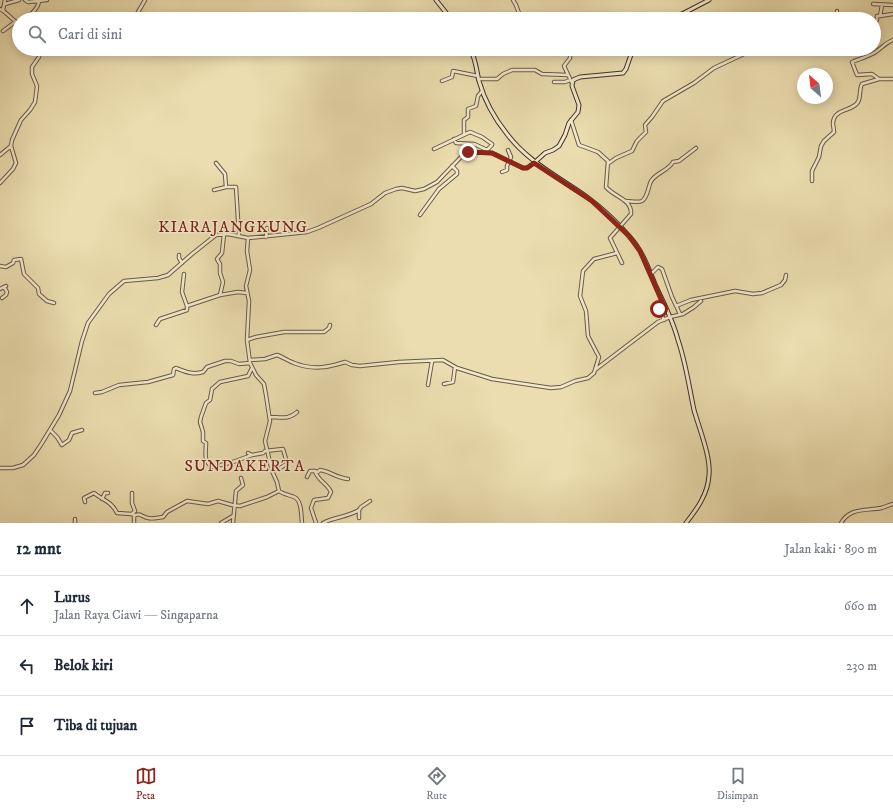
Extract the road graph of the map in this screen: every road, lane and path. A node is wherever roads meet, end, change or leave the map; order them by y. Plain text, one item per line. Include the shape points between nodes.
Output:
1 (19, 0) edge
2 (25, 0) edge
3 (47, 0) edge
4 (145, 0) edge
5 (436, 0) edge
6 (513, 0) edge
7 (709, 0) edge
8 (5, 2) edge
9 (39, 2) junction
10 (873, 4) dead end
11 (882, 4) junction
12 (893, 5) edge
13 (2, 10) edge
14 (33, 12) edge
15 (138, 12) edge
16 (445, 12) edge
17 (518, 12) edge
18 (686, 12) edge
19 (881, 12) edge
20 (893, 14) edge
21 (881, 16) edge
22 (12, 19) edge
23 (12, 24) edge
24 (3, 31) dead end
25 (893, 40) edge
26 (881, 48) edge
27 (39, 56) edge
28 (473, 56) edge
29 (570, 56) edge
30 (630, 56) edge
31 (740, 56) edge
32 (870, 56) edge
33 (568, 75) junction
34 (478, 77) junction
35 (879, 79) junction
36 (893, 79) edge
37 (571, 81) junction
38 (442, 82) dead end
39 (554, 82) dead end
40 (482, 91) junction
41 (571, 120) junction
42 (464, 134) junction
43 (454, 139) junction
44 (11, 146) junction
45 (696, 148) dead end
46 (434, 149) dead end
47 (508, 150) dead end
48 (487, 151) junction
49 (0, 155) edge
50 (510, 161) junction
51 (216, 163) dead end
52 (534, 163) junction
53 (609, 163) junction
54 (452, 166) junction
55 (502, 172) dead end
56 (812, 182) dead end
57 (0, 183) edge
58 (226, 187) junction
59 (214, 190) dead end
60 (626, 201) junction
61 (420, 215) dead end
62 (620, 227) junction
63 (267, 228) dead end
64 (224, 234) junction
65 (239, 236) junction
66 (266, 237) junction
67 (248, 238) junction
68 (618, 253) junction
69 (179, 255) dead end
70 (182, 263) junction
71 (622, 263) dead end
72 (0, 266) edge
73 (184, 274) dead end
74 (650, 274) junction
75 (786, 275) dead end
76 (0, 288) edge
77 (247, 293) junction
78 (220, 295) junction
79 (2, 298) dead end
80 (701, 301) dead end
81 (54, 303) dead end
82 (187, 306) junction
83 (664, 306) junction
84 (676, 306) junction
85 (680, 314) junction
86 (670, 317) junction
87 (664, 320) junction
88 (156, 324) dead end
89 (330, 325) dead end
90 (247, 340) junction
91 (432, 361) junction
92 (250, 362) junction
93 (252, 367) junction
94 (455, 367) junction
95 (595, 370) junction
96 (444, 384) dead end
97 (428, 385) dead end
98 (96, 393) dead end
99 (297, 412) dead end
100 (270, 416) junction
101 (50, 430) junction
102 (82, 430) dead end
103 (268, 451) junction
104 (248, 453) dead end
105 (252, 455) junction
106 (221, 465) dead end
107 (212, 467) dead end
108 (0, 468) edge
109 (272, 471) junction
110 (315, 471) junction
111 (307, 477) dead end
112 (241, 478) dead end
113 (348, 479) dead end
114 (278, 491) junction
115 (108, 493) dead end
116 (132, 493) dead end
117 (102, 499) junction
118 (370, 501) dead end
119 (85, 502) dead end
120 (893, 505) edge
121 (235, 506) junction
122 (359, 510) junction
123 (134, 515) junction
124 (234, 516) junction
125 (359, 518) dead end
126 (134, 523) edge
127 (221, 523) edge
128 (233, 523) edge
129 (302, 523) edge
130 (316, 523) edge
131 (323, 523) edge
132 (686, 523) edge
133 (841, 523) edge

1 - 8 street
2 - 9 street
3 - 9 street
4 - 15 street
5 - 16 main road
6 - 17 street
7 - 18 main road
8 - 13 street
9 - 14 street
10 - 11 street
11 - 12 street
11 - 19 street
13 - 22 street
20 - 21 street
23 - 24 street
25 - 26 street
27 - 44 street via 32,67 37,86 35,102 15,130
28 - 34 main road
29 - 33 street via 564,65
30 - 37 main road via 623,72
31 - 53 street via 662,101 645,125 646,132 633,150
32 - 35 street via 852,62 857,75 872,74
33 - 34 street via 542,74 535,70 512,70 497,79
33 - 37 street
34 - 38 street via 453,71 452,77
34 - 40 main road
35 - 36 street
35 - 56 street via 862,84 858,102 851,109 842,110 836,116 833,123 834,132 820,146 819,157 812,171
37 - 39 street
37 - 41 main road via 579,107
40 - 42 street via 476,106 469,109 468,117 464,120
40 - 52 main road via 506,134
41 - 52 main road via 559,146 544,153
41 - 53 street via 579,145 598,152
42 - 43 street
42 - 48 street via 470,132 490,142 492,145
43 - 46 street
43 - 48 street via 456,143 474,144
44 - 49 street
44 - 57 street via 16,163
45 - 60 street via 655,176 645,198 641,201
47 - 50 street
48 - 50 street
48 - 54 street via 466,153
50 - 52 street via 523,168
50 - 55 street via 507,170
51 - 58 street via 226,174
52 - 62 main road via 587,197
53 - 60 street via 606,186 613,194
54 - 61 street via 457,174 440,188
54 - 66 street via 433,185 424,189 396,189 385,193 371,204 314,230
58 - 59 street
58 - 65 street via 236,187
60 - 62 street via 632,213
62 - 68 street via 610,238
62 - 74 main road via 639,249
63 - 66 street
64 - 65 street
64 - 70 street via 213,236
64 - 78 street via 222,253 217,259 223,282
65 - 67 street
66 - 67 street
67 - 77 street via 250,270
68 - 71 street
68 - 95 street via 594,259 583,270 580,295 586,312 587,335 599,356
69 - 70 street
70 - 101 street via 164,277 124,281 106,296 86,330 70,391
72 - 81 street via 6,267 14,260 21,259 24,274 38,288 39,294
73 - 82 street via 182,292
74 - 83 main road
74 - 84 street via 661,268
75 - 84 street via 781,285 762,293 734,291 690,300
76 - 79 street via 5,286 7,292
77 - 78 street
77 - 90 street
78 - 82 street
80 - 85 street
82 - 88 street via 185,311 158,319
83 - 86 main road
83 - 87 street via 659,309
84 - 85 street
85 - 86 street
86 - 87 street
86 - 132 main road via 681,347 708,462 709,475 705,494
87 - 95 street via 631,341
89 - 90 street via 324,332 284,332
90 - 92 street
91 - 92 street via 360,366 345,362 318,368 295,364 277,355
91 - 94 street via 444,360
91 - 97 street
92 - 93 street
92 - 98 street via 239,364 225,361 206,367 204,372 195,374 176,368 173,375 148,382 119,385
93 - 100 street via 264,385
93 - 107 street via 248,376 220,382 212,389 210,400 206,403 200,420 203,441 206,443 205,457
94 - 95 street via 492,379 551,388 588,378
94 - 96 street via 453,382
99 - 100 street via 289,417
100 - 103 street via 265,439
101 - 102 street via 62,444 69,440 72,433
101 - 108 street via 28,461 13,468
103 - 105 street
103 - 109 street
103 - 109 street via 283,449 286,459 284,466
104 - 105 street
105 - 106 street
109 - 114 street
110 - 111 street via 309,472
110 - 113 street via 324,470
110 - 130 street via 316,476 330,488 331,492 328,498 314,500 311,508
112 - 121 street via 243,485 236,491
114 - 121 street via 252,503
114 - 129 street via 297,499
115 - 117 street via 105,493
116 - 123 street
117 - 119 street via 92,493 84,498
117 - 123 street via 114,506 117,513
118 - 122 street
120 - 133 street via 856,510 846,516
121 - 123 street via 218,501 208,504 188,501 167,512 164,517
121 - 124 street
122 - 125 street
122 - 131 street via 354,514
123 - 126 street
124 - 127 street
124 - 128 street

